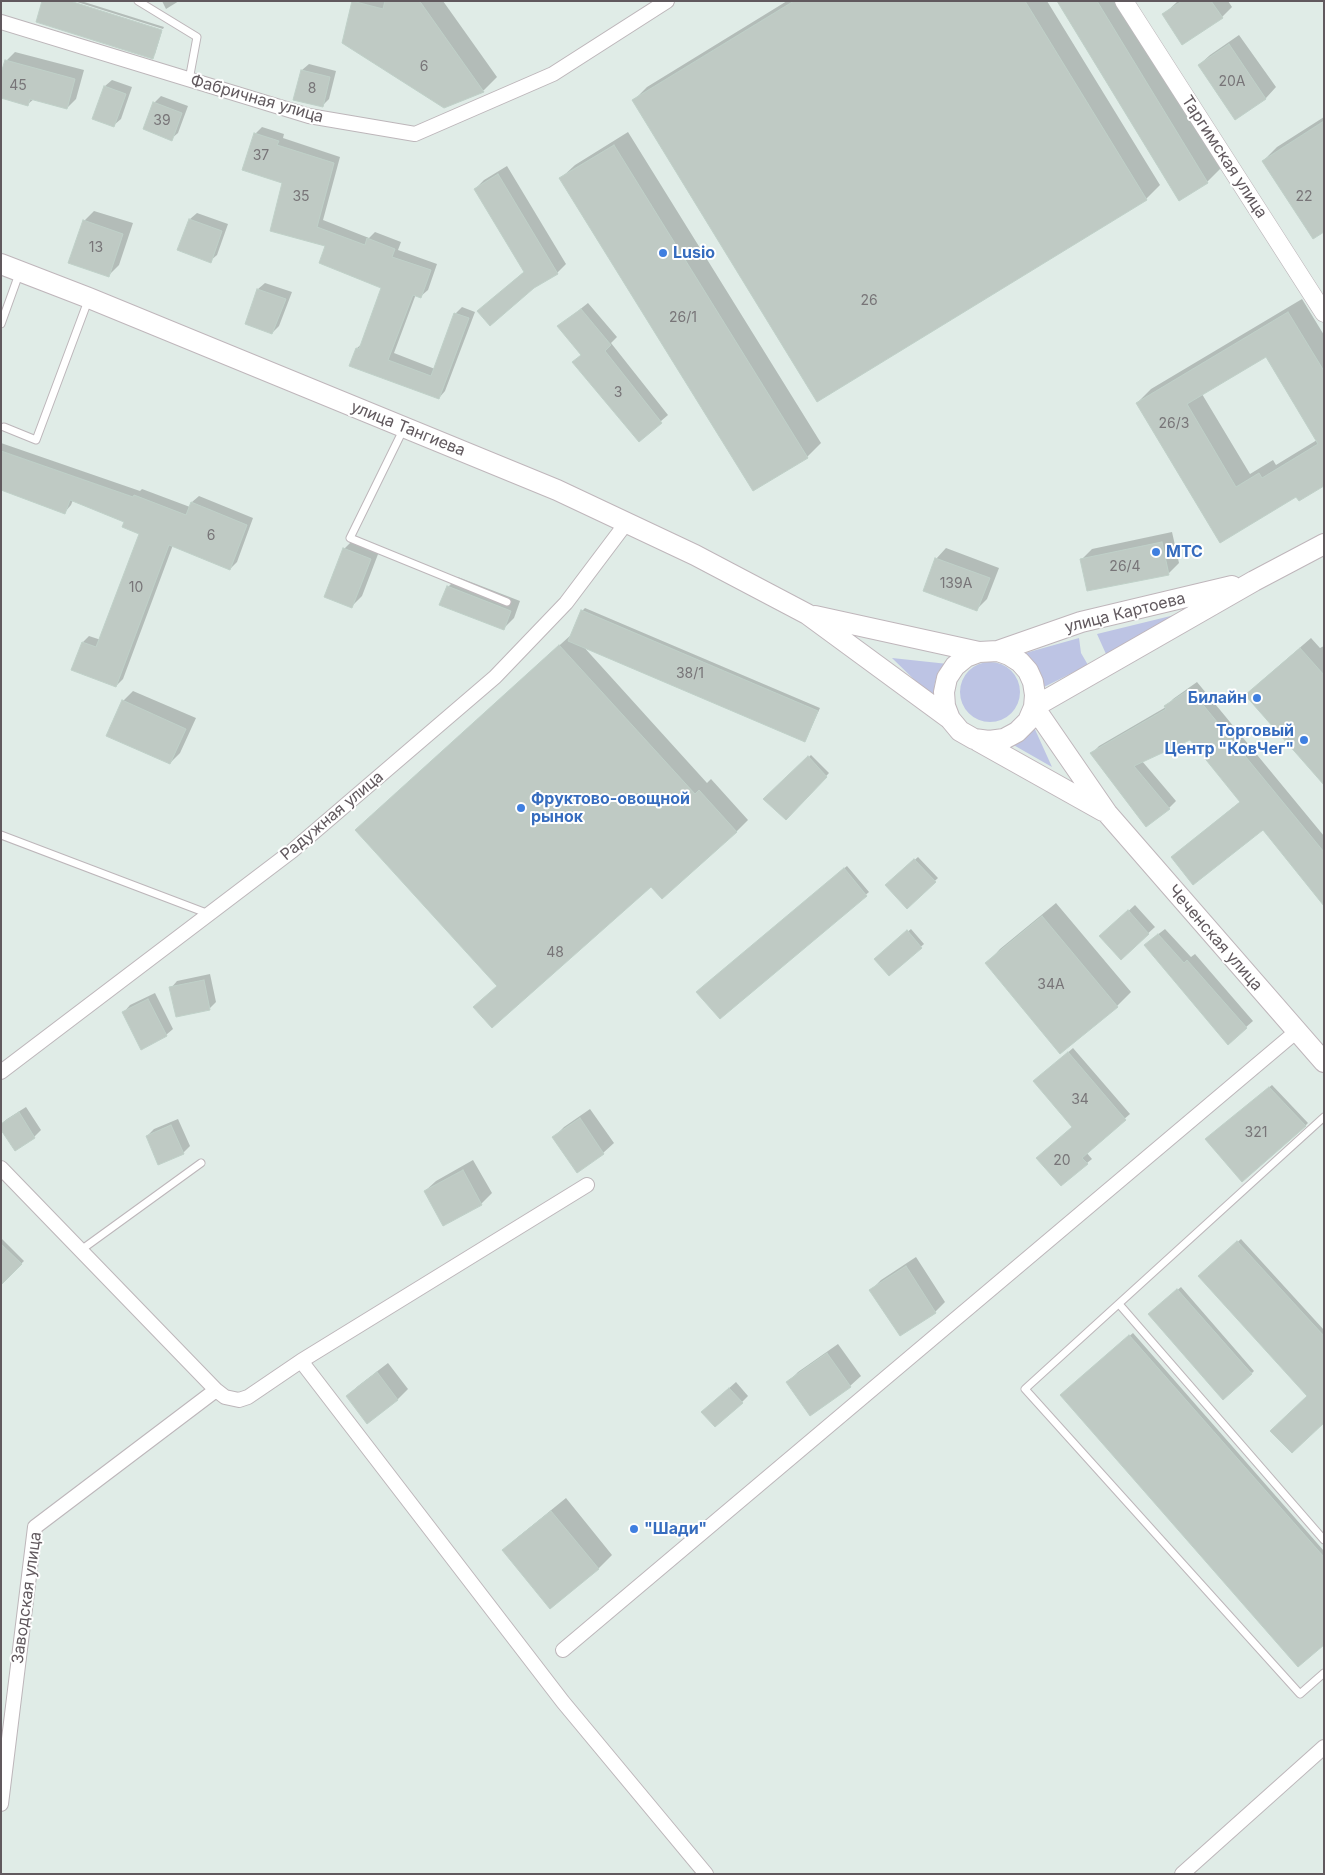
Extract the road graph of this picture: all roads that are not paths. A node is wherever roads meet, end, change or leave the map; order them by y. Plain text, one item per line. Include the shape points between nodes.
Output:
1 (138, 1) edge
2 (667, 1) edge
3 (1124, 1) edge
4 (1, 22) edge
5 (189, 80) junction
6 (1, 264) edge
7 (20, 271) junction
8 (89, 298) junction
9 (1324, 314) edge
10 (1, 324) edge
11 (4, 427) dead end
12 (404, 427) junction
13 (627, 522) junction
14 (1324, 544) edge
15 (1254, 581) junction
16 (507, 602) dead end
17 (806, 614) junction
18 (988, 651) junction
19 (1034, 707) junction
20 (950, 719) junction
21 (974, 739) junction
22 (1107, 813) junction
23 (1, 835) edge
24 (210, 914) junction
25 (1297, 1031) junction
26 (1324, 1062) edge
27 (1, 1072) edge
28 (1324, 1118) edge
29 (201, 1162) dead end
30 (1, 1168) edge
31 (587, 1185) dead end
32 (81, 1250) junction
33 (1119, 1304) junction
34 (301, 1362) junction
35 (216, 1390) junction
36 (1324, 1540) edge
37 (563, 1650) dead end
38 (1324, 1673) edge
39 (1324, 1747) edge
40 (1, 1804) edge
41 (706, 1874) edge
42 (1182, 1874) edge

1 - 5 lane via 197,37
2 - 5 street, Фабричная улица via 553,74 415,134 309,116
3 - 9 street, Таргимская улица
4 - 5 street, Фабричная улица
6 - 7 main road, улица Тангиева
7 - 8 main road, улица Тангиева
7 - 10 lane
8 - 11 lane via 36,440
8 - 12 main road, улица Тангиева
12 - 13 main road, улица Тангиева
12 - 16 lane via 350,538
13 - 17 main road, улица Тангиева
13 - 24 street, Радужная улица via 566,603 495,677 292,851
14 - 15 main road, улица Картоева
15 - 18 main road, улица Картоева via 1081,622
15 - 19 main road, улица Картоева
17 - 18 main road
17 - 20 main road
18 - 19 main road via 1009,655 1028,671 1035,694
18 - 20 main road via 966,657 948,678 944,692
19 - 21 main road via 1028,721 1004,739
19 - 22 main road, Чеченская улица
20 - 21 main road via 960,731
21 - 22 main road, Чеченская улица
22 - 25 main road, Чеченская улица
23 - 24 lane
24 - 27 street, Радужная улица
25 - 26 main road, Чеченская улица
25 - 37 street
28 - 33 lane
29 - 32 lane
30 - 32 street
31 - 34 street
32 - 35 street
33 - 36 lane
33 - 38 lane via 1025,1390 1300,1694
34 - 35 street via 248,1397 238,1400 225,1397
34 - 41 street via 563,1702
35 - 40 street, Заводская улица via 35,1527
39 - 42 street

